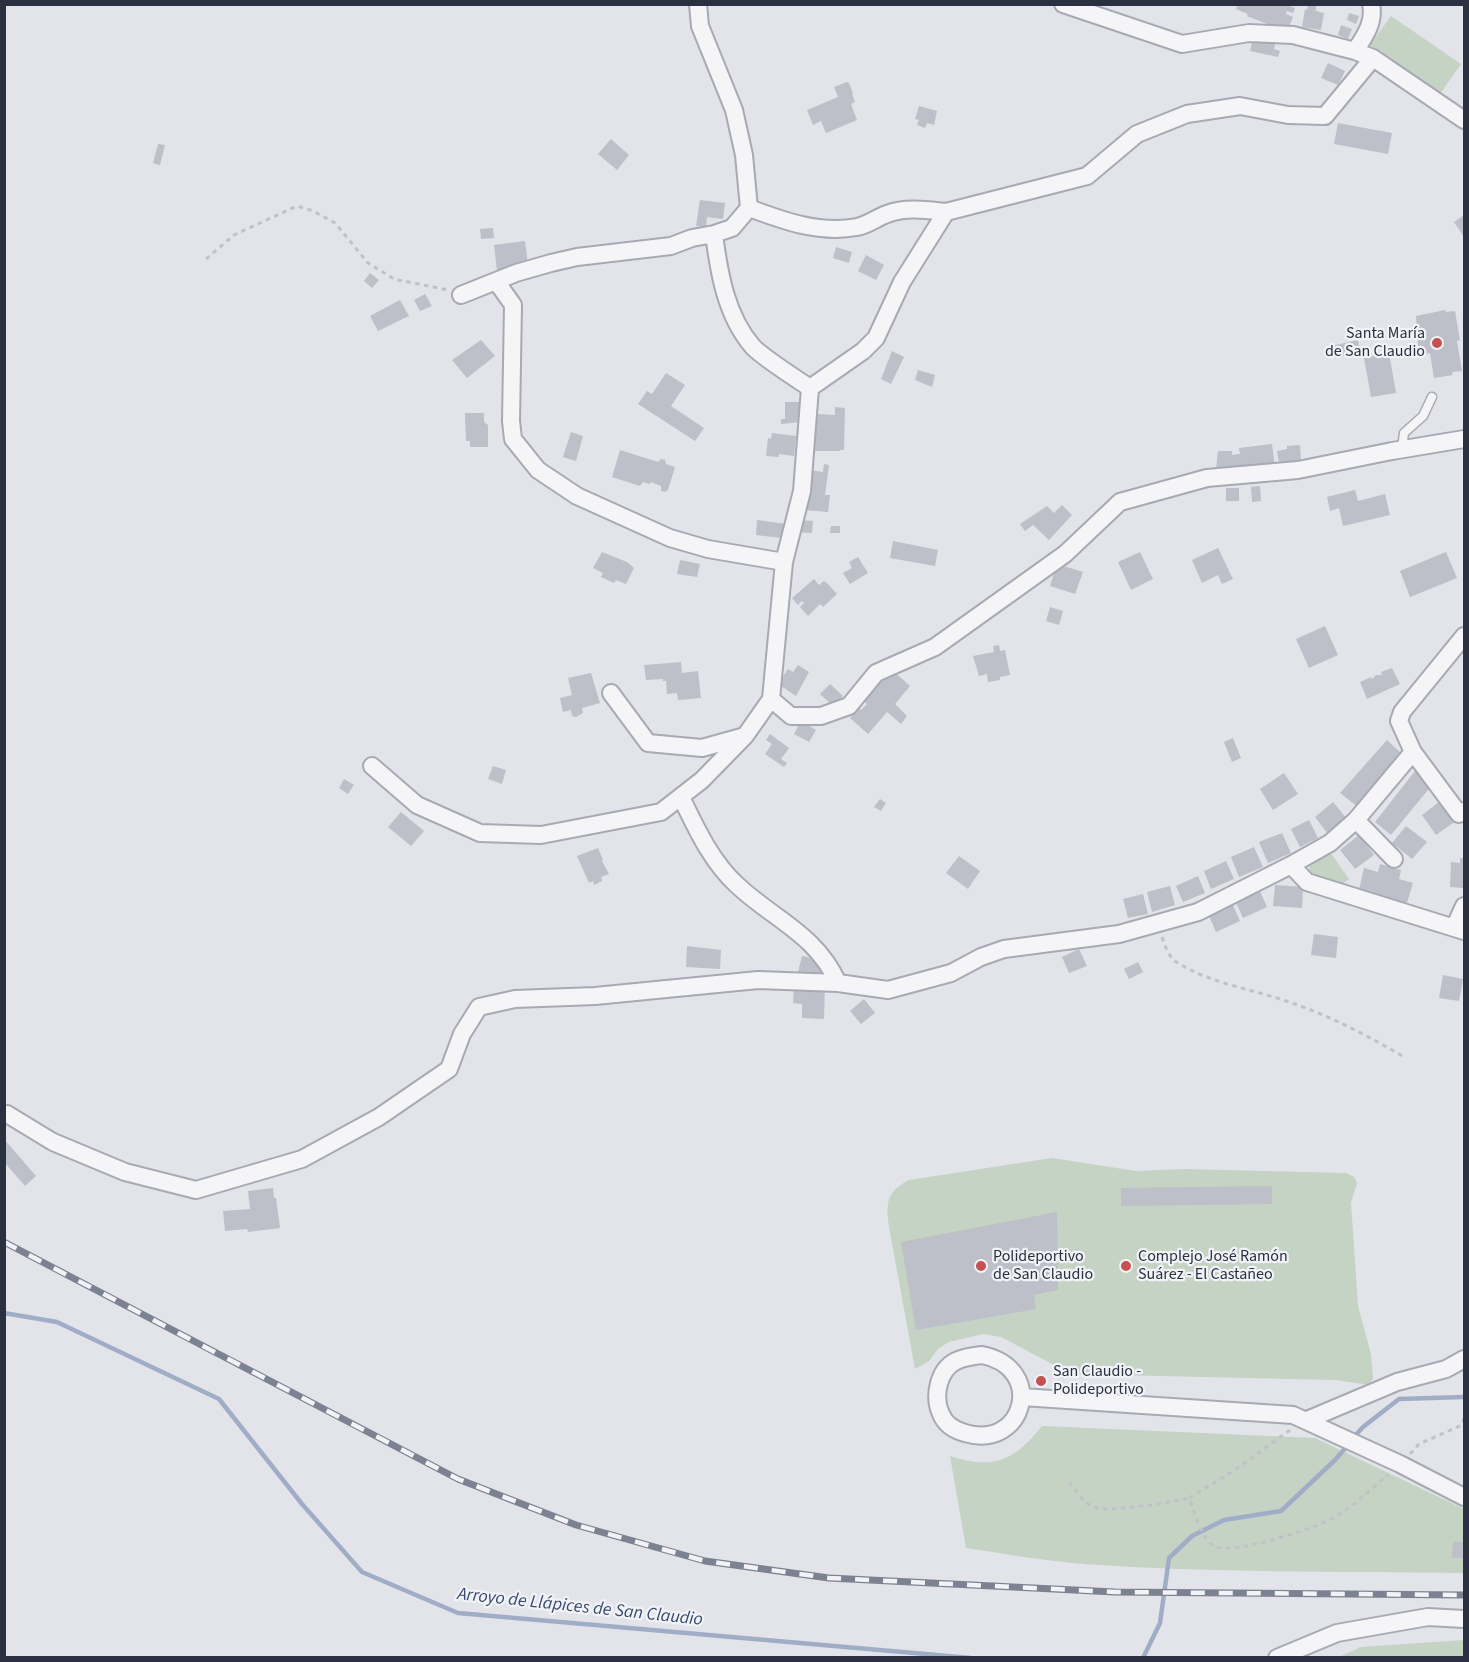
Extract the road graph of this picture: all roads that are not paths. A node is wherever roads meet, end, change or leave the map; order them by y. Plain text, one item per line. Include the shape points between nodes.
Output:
1 (698, 4) edge
2 (1063, 4) edge
3 (1371, 4) edge
4 (1355, 51) junction
5 (1373, 58) junction
6 (1464, 120) edge
7 (749, 208) junction
8 (946, 212) junction
9 (714, 234) junction
10 (496, 281) junction
11 (460, 295) road end
12 (810, 388) junction
13 (1432, 397) dead end
14 (1464, 439) edge
15 (1402, 449) junction
16 (784, 562) junction
17 (1464, 636) edge
18 (611, 693) dead end
19 (771, 699) junction
20 (745, 736) junction
21 (1413, 752) junction
22 (372, 766) dead end
23 (681, 797) junction
24 (1462, 812) edge
25 (1356, 820) junction
26 (1394, 859) dead end
27 (1291, 865) junction
28 (1464, 906) edge
29 (1459, 930) edge
30 (838, 983) junction
31 (7, 1114) dead end
32 (1464, 1359) edge
33 (1022, 1397) junction
34 (1307, 1420) junction
35 (1464, 1497) edge
36 (1464, 1619) edge
37 (1277, 1658) edge

1 - 7 street via 700,26 734,110 744,155
2 - 4 street via 1182,44 1249,33 1293,35
3 - 4 street via 1374,15
4 - 5 street
5 - 6 street
5 - 8 street via 1324,116 1288,115 1240,106 1187,114 1137,134 1087,176
7 - 8 street via 798,225 820,228 855,227 903,210
7 - 9 street via 732,228
8 - 12 street via 902,282 876,339
9 - 10 street via 671,246 577,256
9 - 12 street via 718,265 733,317 754,348
10 - 11 street
10 - 16 street via 513,305 513,439 538,470 577,495 670,538
12 - 16 street via 802,491
13 - 15 lane via 1423,416 1404,434
14 - 15 street
15 - 19 street via 1299,470 1207,478 1120,502 1065,554 935,647 876,673 849,706 821,716 791,716
16 - 19 street
17 - 21 street via 1402,712 1399,721
18 - 20 street via 648,743 702,748
19 - 20 street
20 - 23 street
21 - 24 street
21 - 25 street
22 - 23 street via 417,805 480,833 541,835 661,812
23 - 30 street via 722,870 817,950
25 - 26 street
25 - 27 street via 1330,843
27 - 29 street via 1307,882
27 - 30 street via 1198,912 1119,934 1004,950 951,973 888,990
28 - 29 street
30 - 31 street via 758,980 595,996 515,999 479,1007 462,1034 449,1069 379,1118 302,1159 196,1190 125,1172 53,1142
32 - 34 street
33 - 33 street via 1008,1365 982,1355 966,1357 949,1367 939,1382 937,1401 944,1421 951,1427 974,1436 987,1436 1010,1424
33 - 34 street via 1293,1415
34 - 35 street
36 - 37 street via 1428,1617 1337,1633

